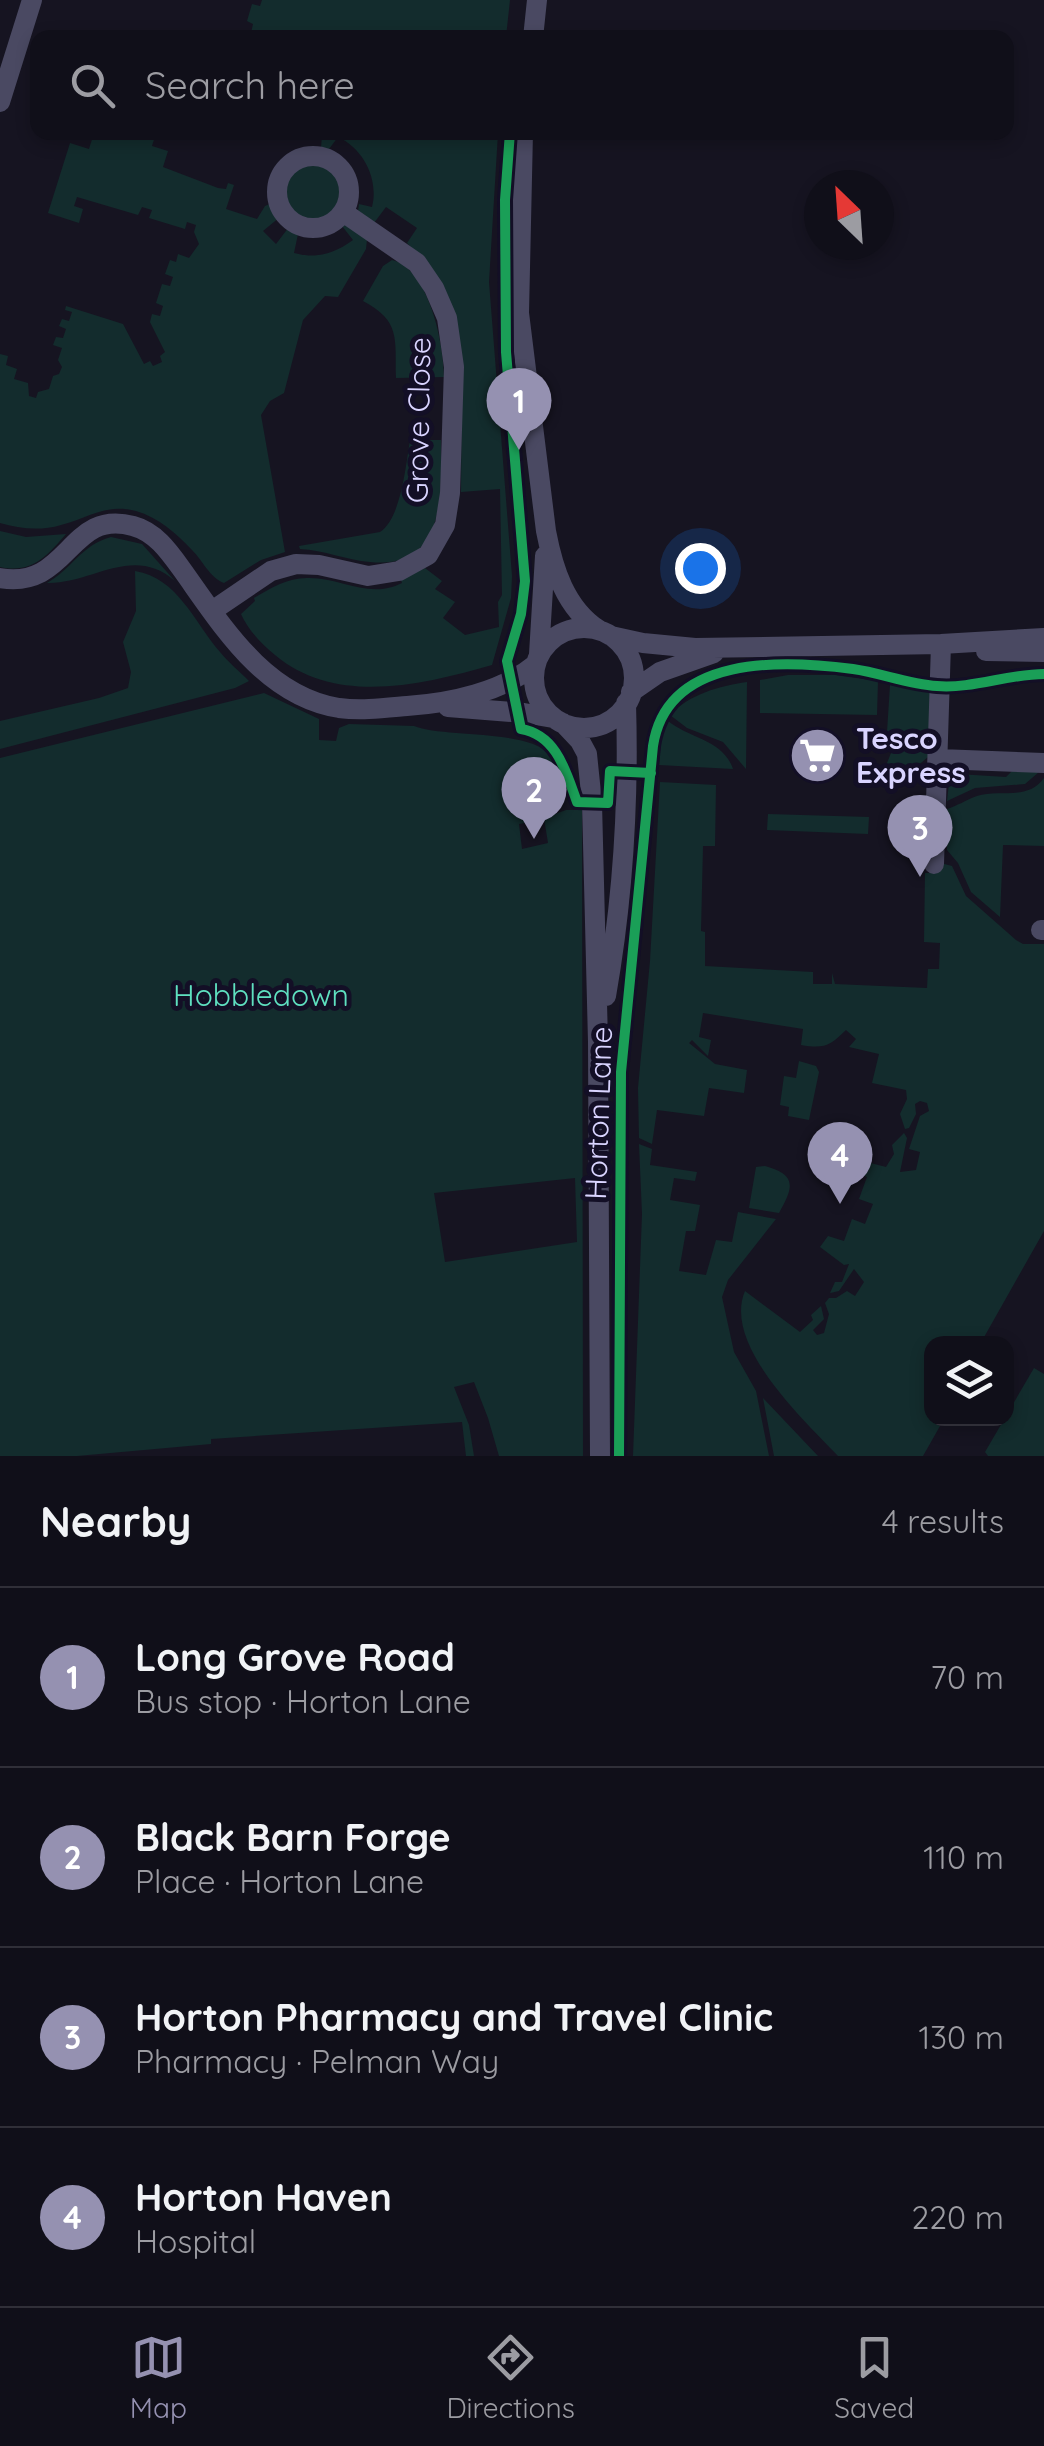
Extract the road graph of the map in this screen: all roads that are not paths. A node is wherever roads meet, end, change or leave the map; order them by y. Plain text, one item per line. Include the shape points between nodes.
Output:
1 (32, 0) edge
2 (537, 0) edge
3 (534, 30) edge
4 (1, 93) edge
5 (524, 140) edge
6 (343, 212) dead end
7 (546, 531) junction
8 (0, 578) edge
9 (212, 611) junction
10 (605, 633) junction
11 (1044, 638) edge
12 (941, 644) junction
13 (736, 647) junction
14 (1044, 652) edge
15 (538, 659) junction
16 (629, 698) junction
17 (421, 705) junction
18 (559, 721) junction
19 (939, 759) junction
20 (1044, 763) edge
21 (934, 864) dead end
22 (598, 1042) junction
23 (600, 1456) edge

1 - 4 street
2 - 3 street
5 - 7 street via 519,312
6 - 9 street, Grove Close via 417,263 447,318 454,367 445,525 428,555 399,572 368,576 296,564 271,572
7 - 10 street via 567,595
7 - 15 street
8 - 9 street via 42,574 90,531 130,525 161,543
9 - 17 street via 254,662 305,698 348,709
10 - 13 street via 666,646
10 - 15 street via 565,631
10 - 16 street via 631,662
11 - 12 street
12 - 13 street
12 - 14 street
12 - 19 street
13 - 16 street via 660,672
15 - 17 street via 489,690
15 - 18 street via 536,694
16 - 18 street via 600,725
16 - 22 street, Horton Lane via 619,922
17 - 18 street
18 - 22 street, Horton Lane via 583,745 590,771
19 - 20 street
19 - 21 street
22 - 23 street, Horton Lane

